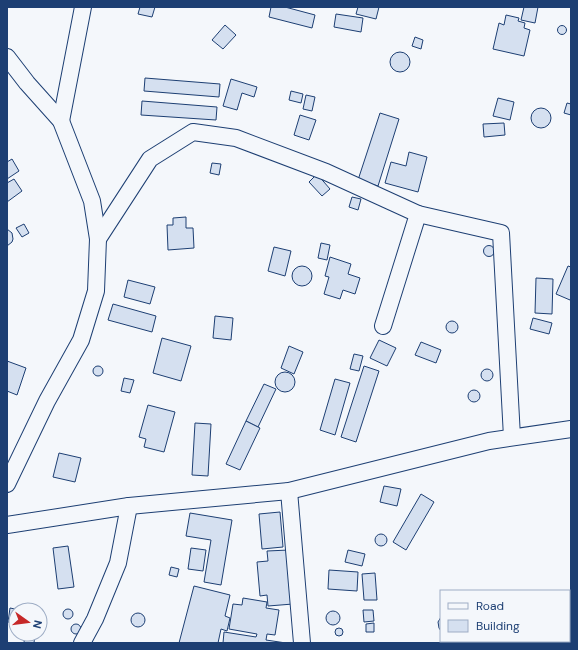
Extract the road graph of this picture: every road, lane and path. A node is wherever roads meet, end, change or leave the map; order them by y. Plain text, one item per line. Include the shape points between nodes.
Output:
1 (83, 7) edge
2 (7, 57) edge
3 (61, 121) junction
4 (418, 214) junction
5 (98, 239) junction
6 (383, 326) dead end
7 (571, 429) edge
8 (512, 437) junction
9 (7, 484) edge
10 (289, 491) junction
11 (129, 506) junction
12 (7, 525) edge
13 (82, 643) edge
14 (302, 643) edge

1 - 3 street
2 - 3 street
3 - 5 street via 92,200
4 - 5 street via 326,172 236,138 194,132 150,158
4 - 6 street
4 - 8 street via 501,233
5 - 9 street via 96,291 81,340 47,401
7 - 8 street
8 - 10 street
10 - 11 street
10 - 14 street
11 - 12 street
11 - 13 street via 118,563 95,619

